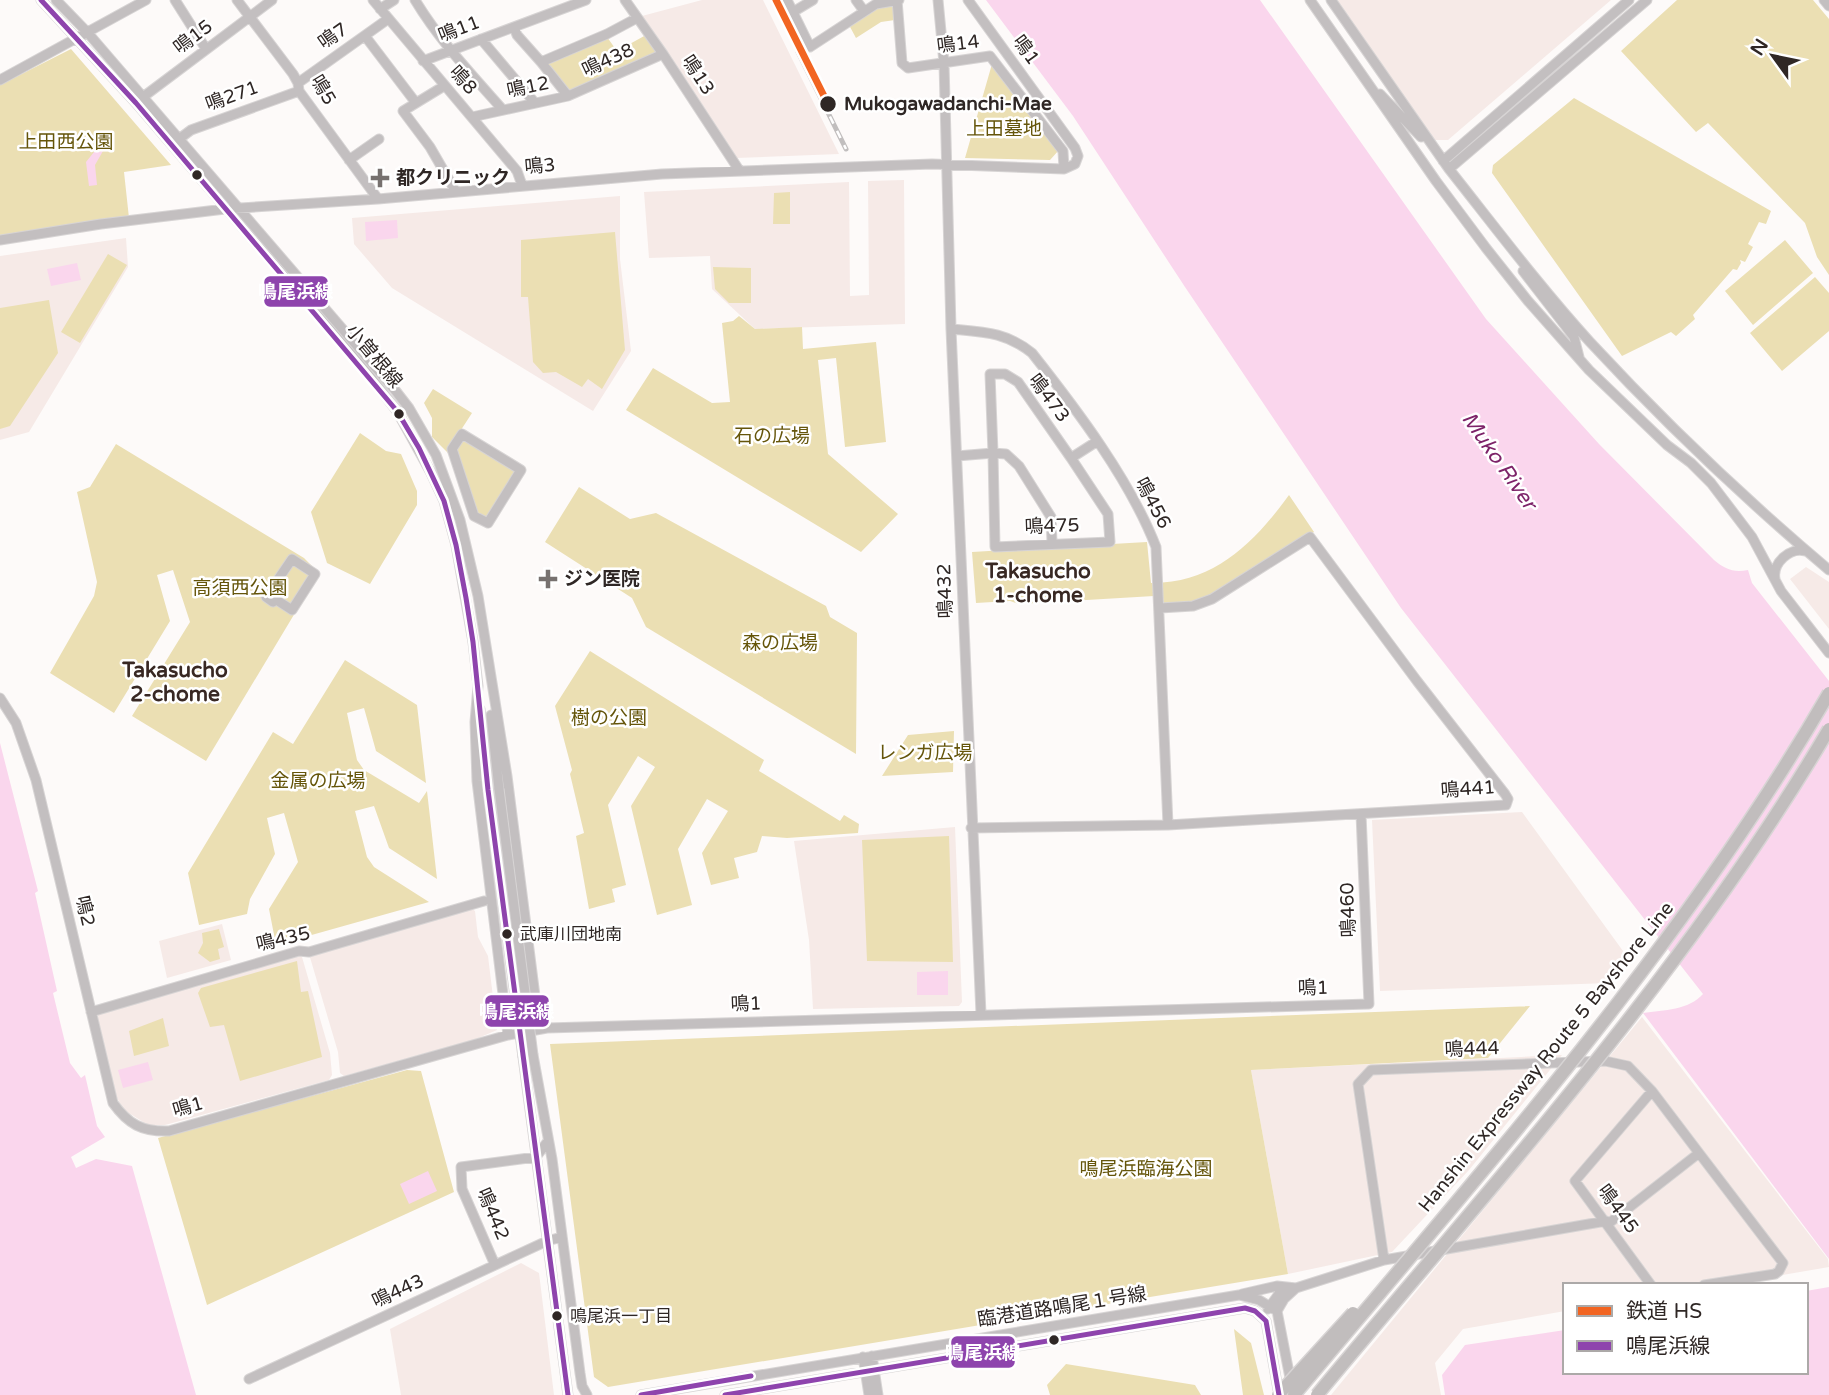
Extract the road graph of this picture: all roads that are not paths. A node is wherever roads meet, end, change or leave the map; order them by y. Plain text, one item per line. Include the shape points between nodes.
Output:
1 (41, 0) edge
2 (56, 0) edge
3 (146, 0) edge
4 (175, 0) edge
5 (237, 0) edge
6 (272, 0) edge
7 (373, 0) edge
8 (394, 0) edge
9 (415, 0) edge
10 (586, 0) edge
11 (625, 0) edge
12 (787, 0) edge
13 (813, 0) edge
14 (856, 0) edge
15 (898, 0) edge
16 (938, 0) edge
17 (968, 0) edge
18 (1310, 0) edge
19 (1331, 0) edge
20 (1629, 0) edge
21 (1647, 0) edge
22 (1824, 0) edge
23 (1829, 6) edge
24 (380, 9) junction
25 (864, 11) junction
26 (793, 12) junction
27 (249, 16) junction
28 (637, 18) junction
29 (388, 19) junction
30 (514, 27) junction
31 (88, 32) junction
32 (365, 36) junction
33 (78, 39) junction
34 (481, 39) junction
35 (206, 49) junction
36 (451, 50) junction
37 (663, 54) junction
38 (423, 61) junction
39 (541, 62) junction
40 (944, 63) junction
41 (0, 80) edge
42 (444, 86) junction
43 (298, 87) junction
44 (1373, 90) junction
45 (568, 96) junction
46 (139, 100) junction
47 (416, 103) junction
48 (535, 103) junction
49 (503, 110) junction
50 (472, 117) junction
51 (179, 139) junction
52 (379, 139) dead end
53 (1431, 144) junction
54 (349, 160) junction
55 (1446, 165) junction
56 (948, 166) junction
57 (1064, 169) junction
58 (738, 170) junction
59 (522, 185) junction
60 (456, 192) junction
61 (378, 199) junction
62 (239, 208) junction
63 (225, 209) junction
64 (0, 240) edge
65 (1522, 260) junction
66 (951, 329) junction
67 (1579, 359) junction
68 (1096, 442) junction
69 (453, 449) joint
70 (993, 453) junction
71 (957, 456) junction
72 (1071, 458) junction
73 (1052, 543) junction
74 (1810, 554) junction
75 (1829, 570) edge
76 (1775, 582) junction
77 (266, 597) joint
78 (1160, 608) junction
79 (1829, 653) edge
80 (487, 664) junction
81 (478, 686) junction
82 (1829, 693) edge
83 (0, 698) edge
84 (1829, 729) edge
85 (1361, 814) junction
86 (1168, 825) junction
87 (971, 828) junction
88 (484, 901) dead end
89 (1369, 1004) joint
90 (91, 1012) junction
91 (981, 1014) junction
92 (547, 1028) junction
93 (508, 1035) junction
94 (528, 1056) junction
95 (1652, 1091) junction
96 (138, 1127) joint
97 (548, 1141) junction
98 (1699, 1153) junction
99 (536, 1157) junction
100 (1472, 1182) junction
101 (1607, 1223) junction
102 (562, 1237) junction
103 (547, 1241) junction
104 (1384, 1260) junction
105 (495, 1265) junction
106 (1650, 1283) edge
107 (1717, 1283) edge
108 (1284, 1287) junction
109 (1296, 1288) junction
110 (1239, 1295) junction
111 (1273, 1308) junction
112 (1266, 1321) junction
113 (867, 1356) junction
114 (869, 1371) junction
115 (249, 1379) dead end
116 (568, 1395) edge
117 (587, 1395) edge
118 (641, 1395) edge
119 (725, 1395) edge
120 (869, 1395) edge
121 (878, 1395) edge
122 (1279, 1395) edge
123 (1294, 1395) edge
124 (1317, 1395) edge

1 - 33 street, 小曽根線
2 - 31 street, 小曽根線
3 - 31 street
4 - 35 street
5 - 27 street, 鳴5
6 - 27 street, 鳴15
7 - 24 street, 鳴8
8 - 24 street
9 - 36 street
10 - 30 street, 鳴11
11 - 28 street, 鳴13
12 - 26 street
13 - 26 street
14 - 25 street
15 - 25 street
15 - 40 street, 鳴14 via 902,63 908,68
16 - 40 street, 鳴432
17 - 57 street, 鳴1 via 1078,156 1075,164
18 - 44 street
19 - 53 street
20 - 55 street
21 - 55 street
22 - 23 street
24 - 29 street, 鳴8
25 - 26 street via 810,47
27 - 35 street, 鳴15
27 - 43 street, 鳴5
28 - 37 street, 鳴13
28 - 39 street, 鳴12
29 - 32 street, 鳴7
29 - 38 street, 鳴8
30 - 34 street, 鳴11
30 - 39 street
31 - 33 street
31 - 46 street, 小曽根線
32 - 43 street, 鳴7
32 - 47 street
33 - 41 street
33 - 46 street, 小曽根線
34 - 36 street, 鳴11
34 - 48 street
35 - 46 street, 鳴15
36 - 38 street, 鳴11
36 - 49 street
37 - 45 street, 鳴438
37 - 58 street, 鳴13
38 - 42 street, 鳴8
39 - 45 street, 鳴12
40 - 56 street, 鳴432
40 - 57 street, 鳴14 via 990,56 1063,151
42 - 47 street
42 - 50 street, 鳴8
43 - 51 street, 鳴271
43 - 54 street, 鳴5
44 - 53 street
44 - 67 street via 1486,248
45 - 48 street, 鳴12
46 - 51 street, 小曽根線
46 - 63 street, 小曽根線
47 - 60 street via 403,111
48 - 49 street, 鳴12
49 - 50 street, 鳴12
50 - 59 street, 鳴8 via 517,171
51 - 62 street, 小曽根線
52 - 54 street
53 - 55 street
54 - 61 street, 鳴5
55 - 65 street
56 - 57 street, 鳴3
56 - 58 street, 鳴3
56 - 66 street, 鳴432
58 - 59 street, 鳴3
59 - 60 street, 鳴3
60 - 61 street, 鳴3
61 - 62 street, 鳴3
62 - 63 street, 鳴3
62 - 80 street, 小曽根線 via 387,379 423,431 460,520
63 - 64 street, 鳴3
63 - 81 street, 小曽根線 via 372,379 419,448 444,501 456,545
65 - 67 street via 1524,272 1574,337
65 - 74 street via 1589,341 1660,414
66 - 68 street, 鳴456 via 993,332 1020,343 1052,378
66 - 71 street, 鳴432
67 - 76 street via 1711,483 1752,537
68 - 72 street
68 - 78 street, 鳴456 via 1144,514 1156,547
69 - 69 street via 463,433 521,470 488,523 474,516
70 - 71 street
70 - 72 street, 鳴473 via 990,374 1005,374 1018,382
70 - 73 street via 1006,454 1019,466 1051,517
70 - 73 street, 鳴475 via 995,547
71 - 87 street, 鳴432
72 - 73 street, 鳴475 via 1108,514 1110,542
74 - 75 street
74 - 76 street via 1798,549 1791,552 1777,564
76 - 79 street
77 - 77 street via 292,610 315,574 292,559
78 - 85 street, 鳴441 via 1212,599 1310,537 1508,799 1498,807
78 - 86 street, 鳴456
80 - 92 street, 小曽根線 via 507,776 536,1004
80 - 94 street, bridge
81 - 93 street, 小曽根線 via 477,780
81 - 94 street, bridge via 488,790
82 - 100 highway, Hanshin Expressway Route 5 Bayshore Line, bridge via 1763,803 1665,944
83 - 90 street, 鳴2 via 16,723 36,780
84 - 124 highway, Hanshin Expressway Route 5 Bayshore Line, bridge via 1776,817 1650,992
85 - 86 street, 鳴441
85 - 89 street, 鳴460
86 - 87 street, 鳴441
87 - 91 street, 鳴432
88 - 90 street, 鳴435
89 - 91 street, 鳴1
90 - 96 street, 鳴2 via 113,1103
91 - 92 street, 鳴1
92 - 93 street, 鳴1
93 - 96 street, 鳴1 via 169,1131
94 - 97 street
94 - 99 street
95 - 98 street, 鳴444
95 - 101 street, 鳴445 via 1576,1181
95 - 104 street, 鳴444 via 1628,1066 1605,1061 1371,1070 1358,1084
97 - 99 street
97 - 102 street
98 - 101 street
98 - 107 street via 1783,1263 1775,1274
99 - 103 street
99 - 105 street, 鳴442 via 461,1167 462,1189
100 - 122 highway, bridge
100 - 123 highway, Hanshin Expressway Route 5 Bayshore Line, bridge
101 - 104 street
101 - 106 street, 鳴445
102 - 103 street, 鳴443
102 - 117 street via 582,1386
103 - 105 street, 鳴443
103 - 116 street
104 - 109 street
105 - 115 street, 鳴443
108 - 109 street
108 - 110 street
108 - 111 street
109 - 111 street
110 - 111 street, 臨港道路鳴尾１号線
110 - 113 street, 臨港道路鳴尾１号線
111 - 112 street
111 - 123 street
112 - 114 street, 臨港道路鳴尾１号線 via 1245,1308
112 - 122 street
113 - 114 street
113 - 118 street, 臨港道路鳴尾１号線
114 - 119 street, 臨港道路鳴尾１号線
114 - 120 street
114 - 121 street

